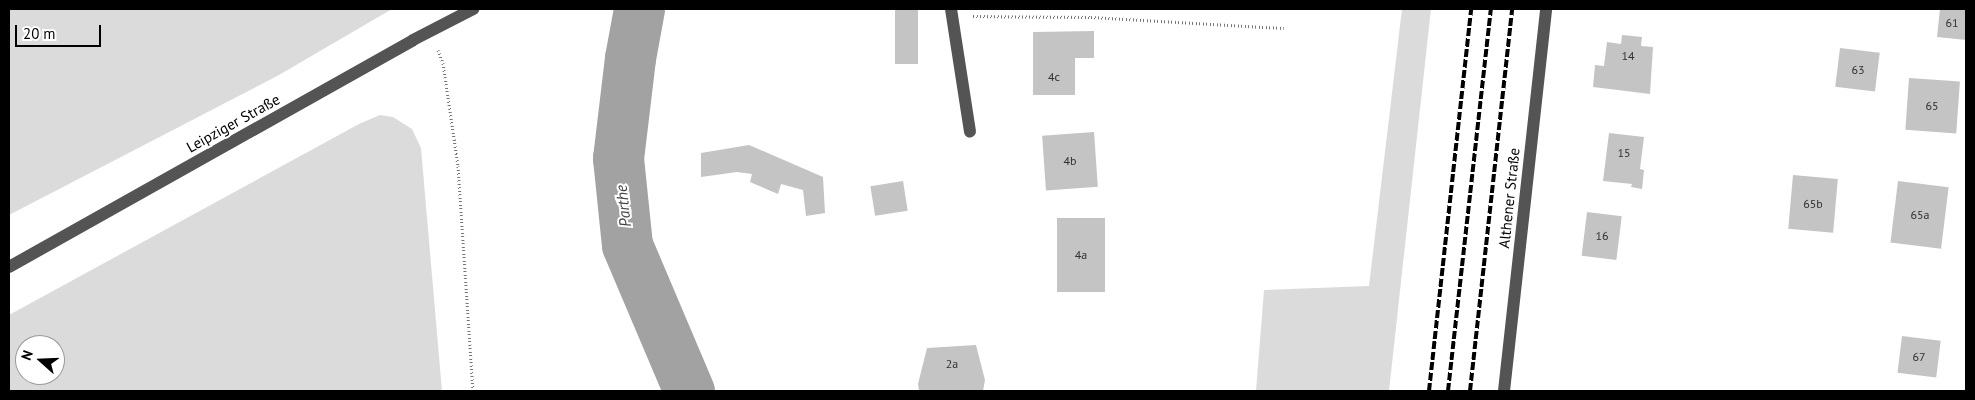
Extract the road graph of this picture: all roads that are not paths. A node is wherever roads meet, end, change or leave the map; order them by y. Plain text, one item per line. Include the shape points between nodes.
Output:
1 (473, 9) edge
2 (1546, 9) edge
3 (952, 12) edge
4 (970, 132) dead end
5 (9, 267) edge
6 (1504, 391) edge

1 - 5 street, Leipziger Straße
2 - 6 street, Althener Straße
3 - 4 street

